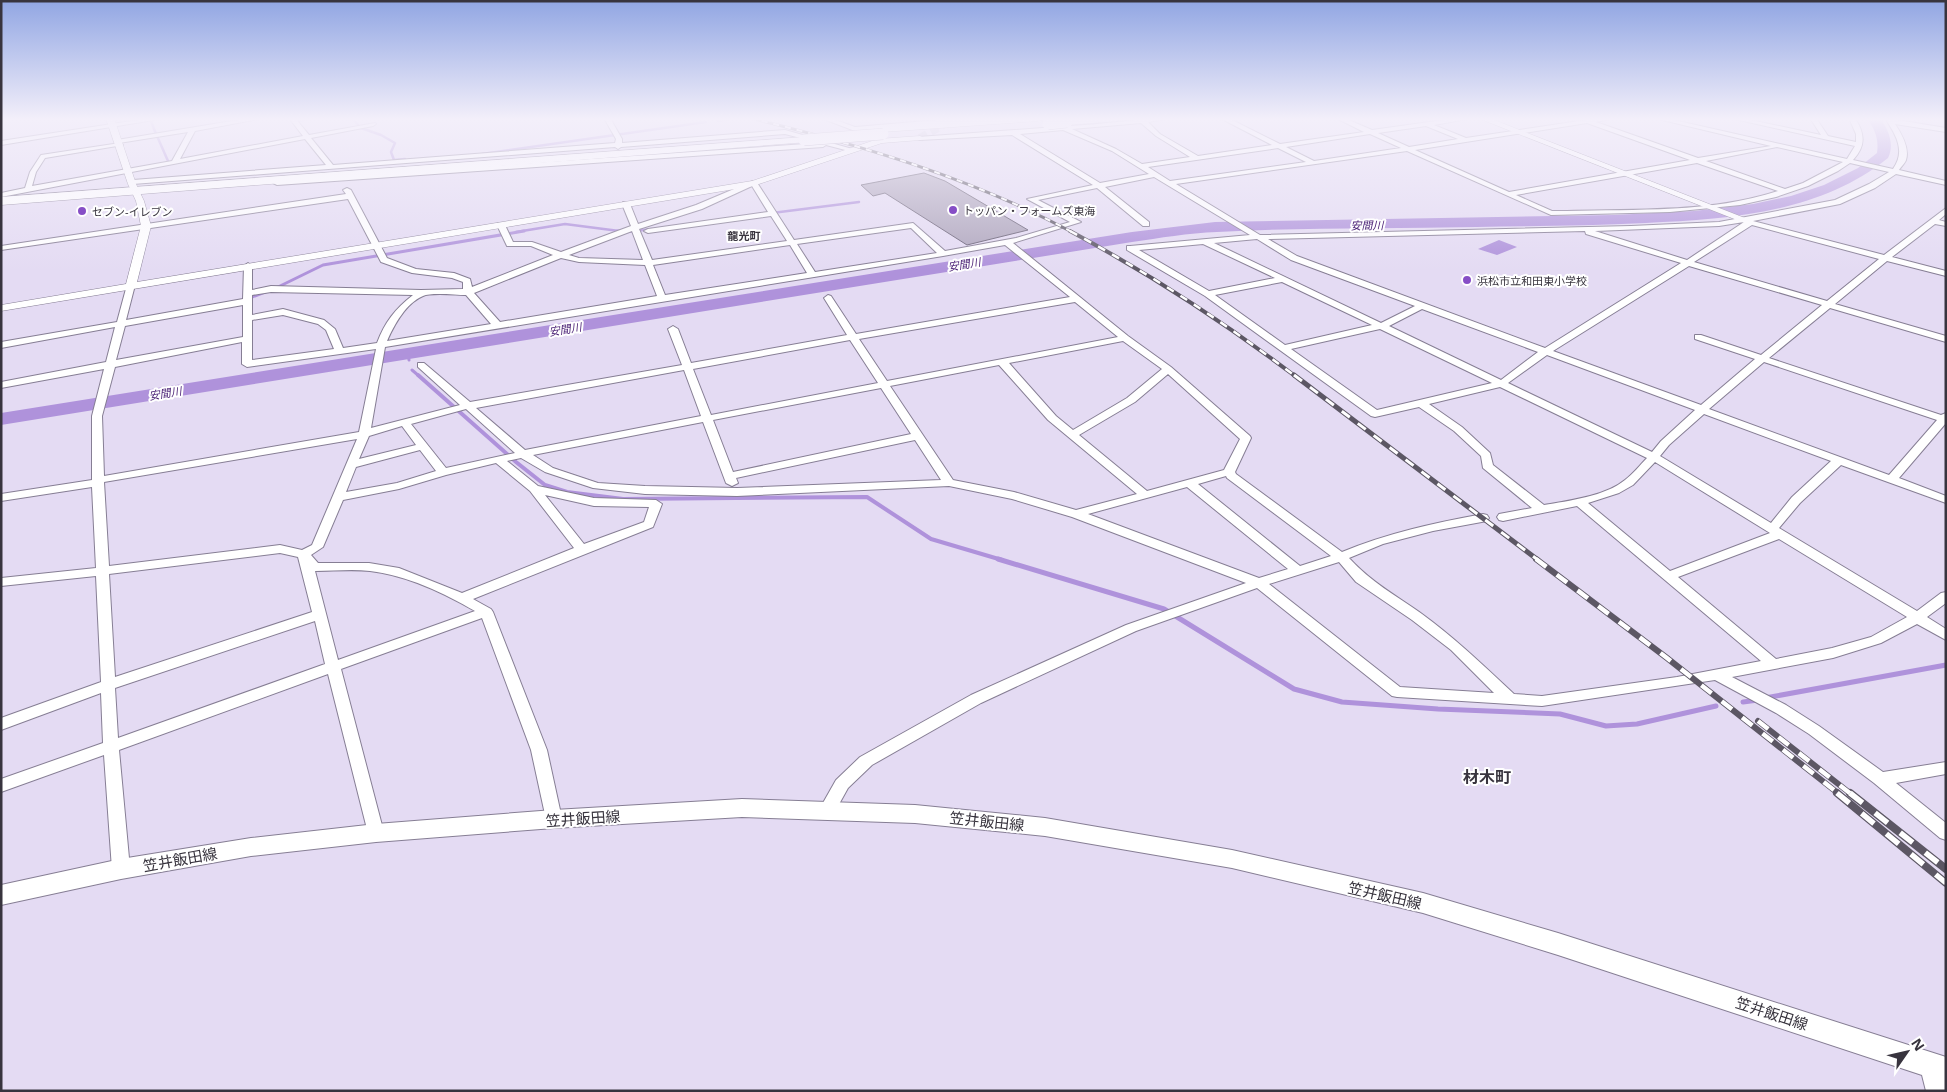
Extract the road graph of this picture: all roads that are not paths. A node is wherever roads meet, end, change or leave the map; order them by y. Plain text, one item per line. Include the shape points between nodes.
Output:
1 (35, 169) edge
2 (140, 169) edge
3 (311, 169) edge
4 (370, 169) edge
5 (427, 169) edge
6 (473, 169) edge
7 (797, 169) edge
8 (1075, 169) edge
9 (1146, 169) edge
10 (1270, 169) edge
11 (1453, 169) edge
12 (1616, 169) edge
13 (1650, 169) edge
14 (1719, 169) edge
15 (1836, 169) edge
16 (1886, 169) edge
17 (128, 171) junction
18 (1895, 171) junction
19 (1626, 173) junction
20 (1154, 175) junction
21 (341, 179) junction
22 (1168, 183) junction
23 (1946, 183) edge
24 (246, 184) junction
25 (753, 184) junction
26 (1098, 185) junction
27 (134, 186) junction
28 (28, 188) junction
29 (1784, 192) junction
30 (1508, 194) junction
31 (350, 196) junction
32 (2, 197) edge
33 (626, 204) junction
34 (1709, 206) junction
35 (1946, 210) edge
36 (772, 213) junction
37 (1747, 221) junction
38 (1934, 221) junction
39 (1146, 224) dead end
40 (1946, 224) edge
41 (146, 226) junction
42 (1579, 229) junction
43 (504, 230) junction
44 (636, 231) junction
45 (1256, 236) junction
46 (1204, 241) junction
47 (791, 243) junction
48 (1010, 245) junction
49 (1, 248) edge
50 (379, 251) junction
51 (943, 254) junction
52 (560, 255) junction
53 (1885, 258) junction
54 (649, 263) junction
55 (1688, 263) junction
56 (248, 266) junction
57 (1946, 274) edge
58 (813, 275) junction
59 (1284, 279) junction
60 (131, 285) junction
61 (468, 292) junction
62 (421, 293) junction
63 (1208, 294) junction
64 (249, 298) junction
65 (662, 298) junction
66 (828, 298) dead end
67 (1076, 299) junction
68 (1828, 305) junction
69 (1421, 306) junction
70 (1, 308) edge
71 (248, 318) junction
72 (121, 322) junction
73 (496, 325) junction
74 (1382, 326) junction
75 (673, 329) dead end
76 (853, 337) junction
77 (1698, 337) dead end
78 (1125, 338) junction
79 (246, 339) junction
80 (1946, 339) edge
81 (1, 345) edge
82 (381, 346) junction
83 (1282, 348) junction
84 (339, 350) junction
85 (1546, 352) junction
86 (1762, 358) junction
87 (1002, 362) junction
88 (111, 364) junction
89 (421, 364) dead end
90 (687, 367) junction
91 (1168, 369) junction
92 (1501, 384) junction
93 (1, 385) edge
94 (884, 385) junction
95 (1421, 403) junction
96 (465, 406) junction
97 (1702, 411) junction
98 (706, 418) junction
99 (1945, 419) edge
100 (404, 422) junction
101 (364, 434) junction
102 (1071, 435) junction
103 (918, 436) junction
104 (423, 446) junction
105 (521, 455) junction
106 (1654, 457) junction
107 (500, 460) junction
108 (1838, 461) junction
109 (351, 465) junction
110 (443, 472) junction
111 (1229, 472) junction
112 (729, 476) junction
113 (1891, 480) junction
114 (98, 481) junction
115 (1189, 482) junction
116 (949, 483) junction
117 (534, 489) junction
118 (737, 492) junction
119 (1144, 494) junction
120 (337, 497) junction
121 (1, 498) edge
122 (1946, 500) edge
123 (1579, 502) junction
124 (1541, 509) junction
125 (1076, 514) junction
126 (1503, 517) dead end
127 (1483, 518) dead end
128 (1776, 532) junction
129 (582, 550) junction
130 (304, 554) junction
131 (1341, 557) junction
132 (102, 571) junction
133 (1298, 571) junction
134 (1670, 576) junction
135 (1, 582) edge
136 (1259, 583) junction
137 (1946, 596) edge
138 (462, 598) junction
139 (486, 612) junction
140 (319, 615) junction
141 (1918, 617) junction
142 (1946, 634) edge
143 (1775, 665) junction
144 (334, 666) junction
145 (1717, 675) junction
146 (108, 685) junction
147 (1511, 700) junction
148 (1, 724) edge
149 (111, 746) junction
150 (1946, 768) edge
151 (1880, 779) junction
152 (1, 786) edge
153 (827, 810) junction
154 (554, 819) junction
155 (376, 833) junction
156 (1946, 833) edge
157 (121, 869) junction
158 (1, 896) edge
159 (1939, 1068) edge
160 (1939, 1091) edge

1 - 28 street
2 - 17 street
3 - 27 street
4 - 27 highway
5 - 24 highway
6 - 21 street
7 - 25 street
8 - 26 street
9 - 20 street
10 - 22 street
11 - 30 street
12 - 19 street
13 - 19 street
14 - 29 street
15 - 29 street
16 - 18 street
17 - 27 street
17 - 28 street
18 - 23 street
18 - 37 street via 1837,202
19 - 30 street
19 - 34 street
20 - 22 street
20 - 26 street
21 - 24 street
21 - 31 street
22 - 45 street
24 - 27 highway
25 - 33 street
25 - 36 street
25 - 44 street
26 - 39 street
26 - 48 street via 1031,199 1077,222
27 - 32 highway
27 - 41 street
28 - 32 street
29 - 34 street
30 - 34 street via 1551,213
31 - 41 street
31 - 50 street
33 - 43 street
33 - 44 street
34 - 37 street
35 - 38 street
36 - 44 street
36 - 47 street
37 - 42 street
37 - 53 street
37 - 55 street
38 - 40 street
38 - 53 street
41 - 49 street
41 - 60 street
42 - 45 street
42 - 55 street
43 - 50 street
43 - 52 street via 510,244 532,244
44 - 52 street via 624,231
44 - 54 street
45 - 46 street
45 - 69 street via 1294,258
46 - 59 street
46 - 63 street via 1130,248
47 - 51 street via 913,225
47 - 54 street
47 - 58 street
48 - 51 street
48 - 67 street
50 - 56 street
50 - 61 street via 384,260 415,271 467,281
51 - 58 street
52 - 54 street
52 - 61 street
53 - 57 street
53 - 68 street
54 - 65 street
55 - 68 street
55 - 85 street
56 - 60 street
56 - 64 street
58 - 65 street
59 - 63 street
59 - 74 street
60 - 70 street
60 - 72 street
61 - 62 street
61 - 73 street
62 - 64 street via 275,289
62 - 82 street via 401,309 389,325
63 - 83 street
64 - 71 street
64 - 72 street
65 - 73 street
66 - 76 street
67 - 76 street
67 - 78 street
68 - 80 street
68 - 86 street
69 - 74 street
69 - 85 street
71 - 79 street
71 - 84 street via 283,312 321,322 330,329
72 - 81 street
72 - 88 street
73 - 82 street
74 - 83 street
74 - 92 street
75 - 90 street
76 - 90 street
76 - 94 street
77 - 86 street
78 - 87 street
78 - 91 street
79 - 84 street via 247,364
79 - 88 street
82 - 84 street
82 - 101 street
83 - 95 street via 1375,414
85 - 92 street
85 - 97 street
86 - 97 street
86 - 99 street
87 - 94 street
87 - 102 street
88 - 93 street
88 - 114 street via 97,416
89 - 96 street
90 - 96 street
90 - 98 street
91 - 102 street via 1131,400
91 - 111 street via 1246,438
92 - 95 street
92 - 106 street
94 - 98 street
94 - 103 street
95 - 124 street via 1458,429 1486,455 1487,466
96 - 100 street
96 - 105 street
97 - 106 street
97 - 108 street
98 - 105 street
98 - 112 street
99 - 113 street
100 - 101 street
100 - 104 street
101 - 109 street
101 - 114 street
102 - 119 street
103 - 112 street
103 - 116 street
104 - 109 street
104 - 110 street
105 - 107 street
105 - 118 street via 549,470 597,486
106 - 123 street via 1629,483 1615,491
106 - 128 street
107 - 110 street
107 - 117 street
108 - 113 street
108 - 128 street via 1796,500
109 - 120 street
110 - 120 street via 399,486
111 - 115 street
111 - 131 street
112 - 118 street
113 - 122 street
114 - 121 street
114 - 132 street
115 - 119 street
115 - 133 street
116 - 118 street
116 - 125 street via 1014,496
117 - 129 street
117 - 129 street via 594,502 656,504 649,524
119 - 125 street
120 - 130 street via 317,547
123 - 124 street
123 - 134 street
124 - 126 street
125 - 136 street
127 - 131 street via 1378,541
128 - 134 street
128 - 141 street
129 - 138 street
130 - 132 street via 280,549
130 - 138 street via 314,567 369,567 399,572
130 - 140 street
131 - 133 street
131 - 147 street via 1361,579 1456,647
132 - 135 street
132 - 146 street
133 - 136 street
134 - 143 street
136 - 147 street via 1397,692
136 - 153 street via 1131,628 976,699 866,760 842,784
137 - 141 street
138 - 139 street
139 - 144 street
139 - 154 street via 540,750
140 - 144 street
140 - 146 street
141 - 142 street
141 - 143 street via 1876,640
143 - 145 street
144 - 149 street
144 - 155 street
145 - 147 street via 1542,702
145 - 151 street via 1765,699 1814,730
146 - 148 street
146 - 149 street
149 - 152 street
149 - 157 street
150 - 151 street
151 - 156 street
153 - 154 main road, 笠井飯田線 via 742,808
153 - 159 main road, 笠井飯田線 via 915,814 1046,827 1232,859 1432,906
154 - 155 main road, 笠井飯田線
155 - 157 main road, 笠井飯田線 via 251,847
157 - 158 main road, 笠井飯田線
159 - 160 main road

